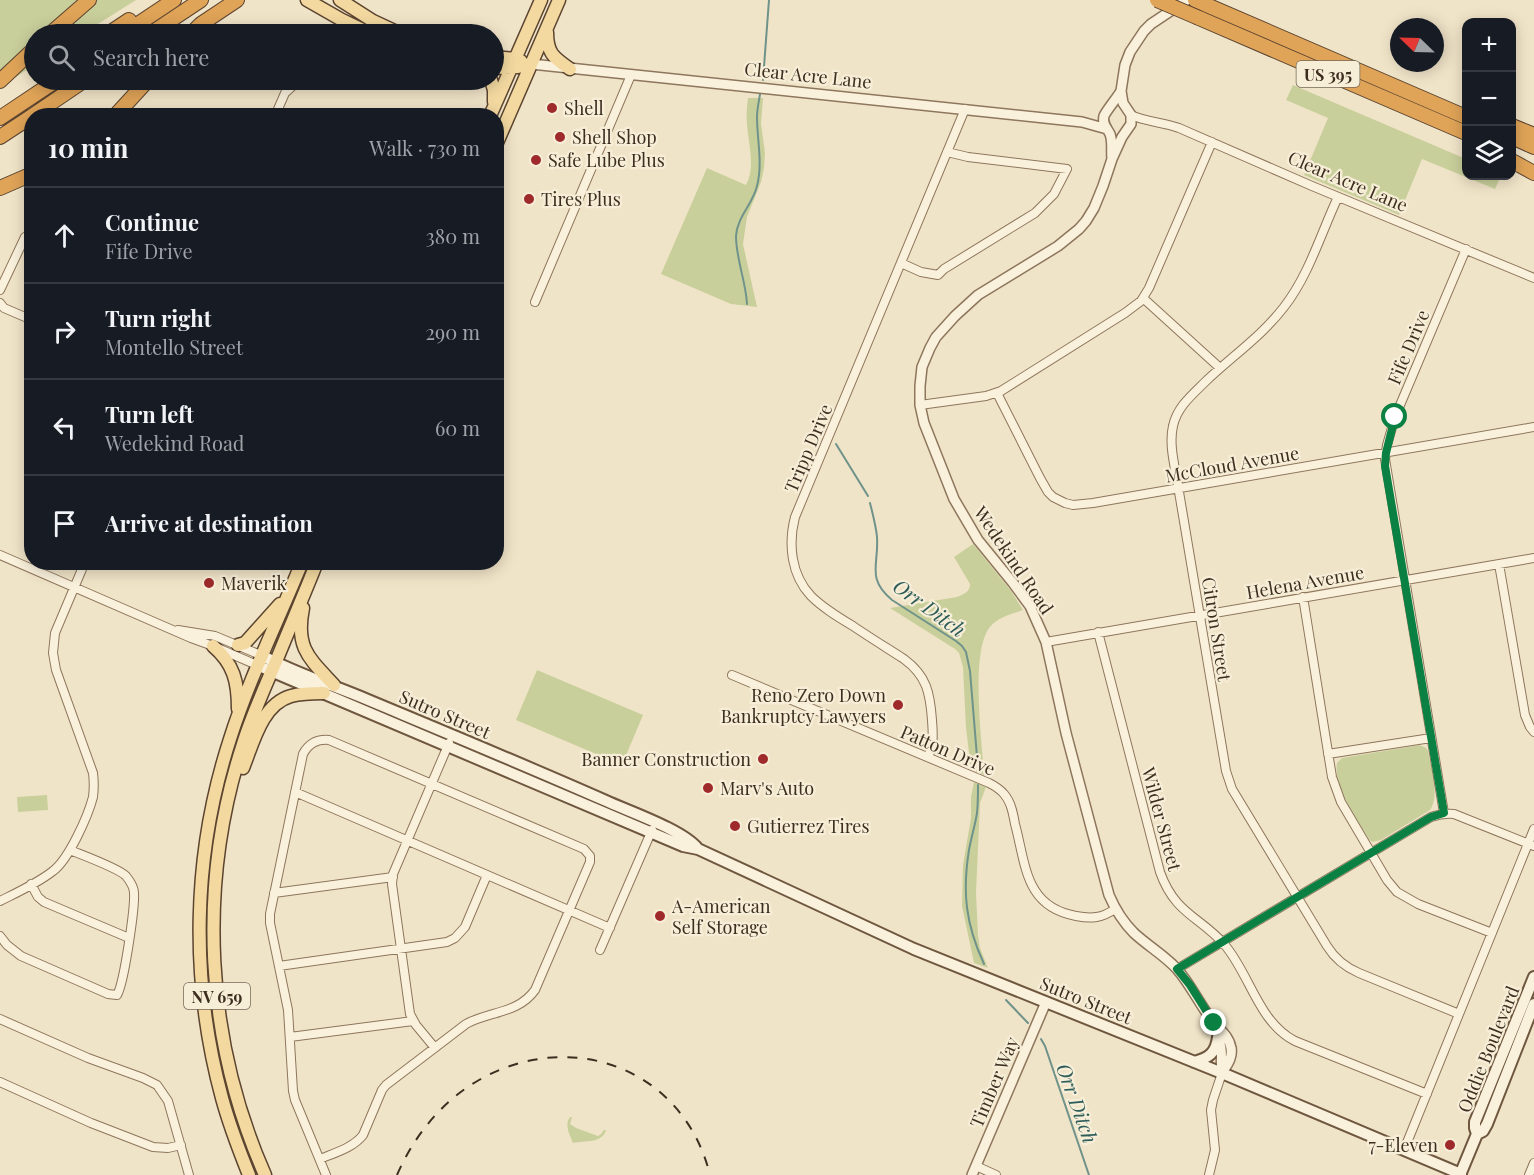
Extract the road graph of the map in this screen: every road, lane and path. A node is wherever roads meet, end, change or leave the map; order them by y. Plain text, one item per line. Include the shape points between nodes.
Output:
1 (88, 0) edge
2 (158, 0) edge
3 (174, 0) edge
4 (201, 0) edge
5 (237, 0) edge
6 (307, 0) edge
7 (340, 0) edge
8 (541, 0) edge
9 (559, 0) edge
10 (1157, 0) edge
11 (1187, 0) edge
12 (1195, 0) edge
13 (364, 16) junction
14 (61, 24) edge
15 (123, 24) edge
16 (138, 24) edge
17 (165, 24) edge
18 (201, 24) edge
19 (344, 24) edge
20 (360, 24) edge
21 (380, 24) edge
22 (547, 27) junction
23 (24, 58) edge
24 (504, 60) edge
25 (512, 63) junction
26 (531, 64) junction
27 (504, 65) edge
28 (1348, 66) junction
29 (570, 69) junction
30 (631, 75) junction
31 (0, 81) edge
32 (504, 83) edge
33 (36, 90) edge
34 (42, 90) edge
35 (70, 90) edge
36 (139, 90) edge
37 (288, 90) edge
38 (494, 90) edge
39 (501, 90) edge
40 (1121, 92) junction
41 (26, 101) junction
42 (1462, 105) edge
43 (44, 108) edge
44 (122, 108) edge
45 (278, 108) edge
46 (492, 108) edge
47 (494, 108) edge
48 (965, 110) junction
49 (1107, 112) junction
50 (1129, 113) junction
51 (1462, 115) edge
52 (0, 118) edge
53 (24, 121) edge
54 (1147, 121) junction
55 (1082, 122) junction
56 (504, 126) edge
57 (1516, 128) edge
58 (1107, 129) junction
59 (1128, 129) junction
60 (1462, 132) edge
61 (1534, 135) edge
62 (0, 137) edge
63 (1516, 139) edge
64 (1212, 142) junction
65 (1534, 147) edge
66 (947, 152) junction
67 (1516, 155) edge
68 (1112, 159) junction
69 (1516, 163) edge
70 (1534, 163) edge
71 (1534, 174) edge
72 (24, 178) edge
73 (0, 188) edge
74 (1338, 197) junction
75 (24, 239) edge
76 (1466, 249) junction
77 (901, 263) junction
78 (1534, 278) edge
79 (0, 290) edge
80 (1143, 298) junction
81 (535, 302) dead end
82 (0, 303) edge
83 (24, 317) edge
84 (1220, 368) junction
85 (997, 393) junction
86 (920, 405) junction
87 (1534, 427) edge
88 (1386, 453) junction
89 (1178, 488) junction
90 (0, 555) edge
91 (1534, 558) edge
92 (1499, 564) junction
93 (24, 565) edge
94 (35, 570) edge
95 (81, 570) edge
96 (299, 570) edge
97 (314, 570) edge
98 (1405, 580) junction
99 (309, 584) junction
100 (74, 587) junction
101 (290, 591) junction
102 (1303, 597) junction
103 (1200, 615) junction
104 (170, 629) junction
105 (1098, 632) junction
106 (1046, 642) junction
107 (238, 645) junction
108 (213, 646) junction
109 (261, 661) junction
110 (273, 667) junction
111 (732, 675) dead end
112 (329, 689) junction
113 (364, 698) junction
114 (356, 708) junction
115 (236, 722) junction
116 (1534, 732) edge
117 (1431, 738) junction
118 (450, 740) junction
119 (1328, 754) junction
120 (928, 757) junction
121 (431, 784) junction
122 (295, 792) junction
123 (225, 810) junction
124 (1444, 813) junction
125 (653, 828) junction
126 (1534, 829) edge
127 (407, 841) junction
128 (1531, 844) edge
129 (70, 850) junction
130 (1371, 853) junction
131 (487, 875) junction
132 (393, 877) junction
133 (31, 884) junction
134 (274, 893) junction
135 (1298, 898) junction
136 (0, 902) edge
137 (1115, 909) junction
138 (570, 910) junction
139 (610, 928) junction
140 (1492, 933) junction
141 (0, 936) edge
142 (129, 938) junction
143 (1222, 942) junction
144 (401, 949) junction
145 (600, 950) dead end
146 (279, 966) junction
147 (1177, 969) junction
148 (1534, 977) edge
149 (1046, 1002) junction
150 (1534, 1004) edge
151 (1459, 1014) junction
152 (0, 1019) edge
153 (413, 1021) junction
154 (1214, 1023) junction
155 (290, 1037) junction
156 (1218, 1037) junction
157 (435, 1048) junction
158 (1194, 1062) junction
159 (1222, 1073) junction
160 (0, 1082) edge
161 (1427, 1094) junction
162 (1477, 1134) junction
163 (181, 1145) junction
164 (1404, 1150) junction
165 (320, 1159) junction
166 (1534, 1163) edge
167 (974, 1170) edge
168 (1462, 1174) edge
169 (189, 1175) edge
170 (249, 1175) edge
171 (265, 1175) edge
172 (326, 1175) edge
173 (996, 1175) edge
174 (1209, 1175) edge
175 (1529, 1175) edge

1 - 14 highway
2 - 15 highway
3 - 16 highway
4 - 17 highway
5 - 18 highway
6 - 19 main road
7 - 13 main road
8 - 25 main road
9 - 22 main road
10 - 60 highway, US 395, bridge
11 - 40 street via 1151,24 1136,42 1125,65
12 - 28 highway, US 395
13 - 20 street
13 - 21 main road
22 - 26 main road
22 - 29 main road via 551,53
23 - 31 highway
24 - 25 main road, Clear Acre Lane
25 - 26 main road, Clear Acre Lane
25 - 27 main road, Clear Acre Lane
25 - 32 main road
26 - 29 street, Clear Acre Lane
26 - 56 main road
28 - 42 highway
28 - 51 highway, US 395
29 - 30 street, Clear Acre Lane
30 - 48 street, Clear Acre Lane
30 - 81 street
33 - 41 highway
34 - 41 highway
35 - 43 highway
36 - 44 highway
37 - 45 street
38 - 46 main road
39 - 47 main road
40 - 49 street
40 - 50 street
41 - 52 highway
48 - 55 street, Clear Acre Lane
48 - 66 street, Tripp Drive
49 - 50 street via 1116,106
49 - 55 street, Clear Acre Lane
49 - 58 street
50 - 54 street, Clear Acre Lane
50 - 59 street
53 - 62 highway
54 - 59 street
54 - 64 street, Clear Acre Lane via 1171,125
55 - 58 street, Clear Acre Lane
57 - 61 highway
58 - 59 street via 1117,134
58 - 68 street, Wedekind Road
59 - 68 street, Wedekind Road
63 - 65 highway
64 - 74 street, Clear Acre Lane
64 - 80 street
66 - 77 street, Tripp Drive
66 - 77 street via 1067,169 1054,194 1035,213 938,275
67 - 70 highway
68 - 86 street, Wedekind Road via 1094,208 1078,230 978,296 936,337 924,360
69 - 71 highway
72 - 73 highway
74 - 76 street, Clear Acre Lane
74 - 84 street, Citron Street via 1290,298 1264,329
75 - 79 street
76 - 78 street, Clear Acre Lane
76 - 88 street, Fife Drive via 1400,406
77 - 120 street, Tripp Drive via 795,518 791,543 797,572 809,594 904,659 924,680 930,698 933,738
80 - 84 street
80 - 85 street
82 - 83 street
84 - 89 street, Citron Street via 1175,418 1172,441
85 - 86 street
85 - 89 street, McCloud Avenue via 1043,485 1058,501 1081,505
86 - 106 street, Wedekind Road via 938,460 962,513 978,540 1030,606
87 - 88 street, McCloud Avenue
88 - 89 street, McCloud Avenue
88 - 98 street, Fife Drive
89 - 103 street, Citron Street
90 - 93 street, Sutro Street
91 - 92 street, Helena Avenue
92 - 98 street, Helena Avenue
92 - 116 street via 1525,715
94 - 100 street, Sutro Street
95 - 100 street
96 - 101 main road, NV 659
97 - 99 main road, NV 659
98 - 102 street, Helena Avenue
98 - 117 street, Fife Drive
99 - 110 main road, NV 659
99 - 112 main road via 300,621 302,642
100 - 104 street, Sutro Street
100 - 129 street via 57,626 53,653 91,766 94,789
101 - 107 main road via 255,633
101 - 109 main road, NV 659
102 - 103 street, Helena Avenue
102 - 119 street
103 - 105 street, Helena Avenue
103 - 135 street, Citron Street via 1230,785
104 - 107 street, Sutro Street via 208,634
104 - 108 street, Sutro Street
105 - 106 street, Helena Avenue
105 - 143 street, Wilder Street via 1163,881 1177,904
106 - 137 street, Wedekind Road via 1068,743
107 - 109 street, Sutro Street
108 - 109 street, Sutro Street
108 - 115 main road via 228,661 237,683
109 - 110 main road, Sutro Street
109 - 115 main road, NV 659
110 - 112 main road, Sutro Street
110 - 123 main road, NV 659 via 243,743
111 - 120 street, Patton Drive
112 - 113 main road, Sutro Street
112 - 114 main road, Sutro Street
112 - 123 main road via 290,696 272,708 260,726
113 - 114 main road
113 - 118 main road, Sutro Street
114 - 118 main road, Sutro Street
115 - 170 main road, NV 659 via 220,770 205,844 199,950 216,1073
117 - 119 street
117 - 124 street, Fife Drive
118 - 121 street
118 - 125 main road, Sutro Street
119 - 130 street via 1337,794
120 - 137 street, Patton Drive via 1004,793 1031,883 1046,904 1086,918 1100,917
121 - 122 street via 323,740 305,749
121 - 127 street
121 - 138 street via 584,849 590,862
122 - 127 street
122 - 134 street
123 - 171 main road, NV 659 via 213,903 218,1006 237,1100
124 - 128 street
124 - 130 street
125 - 139 street
125 - 149 main road, Sutro Street via 685,837 698,849 914,949
126 - 128 street
127 - 131 street
127 - 132 street
128 - 140 street
129 - 133 street via 54,871
129 - 142 street via 123,873 132,884
130 - 135 street
130 - 140 street via 1387,880 1404,897
131 - 138 street
131 - 144 street via 465,927 455,938
132 - 134 street
132 - 144 street
133 - 136 street
133 - 142 street via 44,902
134 - 146 street via 270,922
135 - 143 street
135 - 151 street, Citron Street via 1332,954 1344,966
137 - 147 street, Wedekind Road via 1135,934
138 - 139 street
138 - 157 street via 531,997 518,1006 472,1020
139 - 145 street
140 - 151 street
141 - 142 street via 21,956 117,995
143 - 147 street
143 - 161 street, Wilder Street via 1281,1032
144 - 146 street
144 - 153 street
146 - 155 street
147 - 154 street, Wedekind Road
148 - 162 main road, Oddie Boulevard via 1475,1122
149 - 158 main road, Sutro Street
149 - 167 street, Timber Way
150 - 162 main road, Oddie Boulevard via 1487,1124
151 - 161 street
152 - 163 street via 157,1085 168,1101
153 - 155 street
153 - 157 street
154 - 156 street, Wedekind Road
154 - 159 street, Wedekind Road via 1231,1048
155 - 165 street via 295,1101
156 - 158 main road via 1214,1052
156 - 159 street, Wedekind Road
157 - 165 street via 386,1085 359,1140
158 - 159 main road, Sutro Street
159 - 164 main road, Sutro Street
159 - 174 street, Wedekind Road via 1211,1110 1215,1150
160 - 163 street via 153,1147
161 - 164 street
162 - 168 main road, Oddie Boulevard
163 - 169 street
164 - 168 main road, Sutro Street
165 - 172 street
166 - 175 street
167 - 173 street

